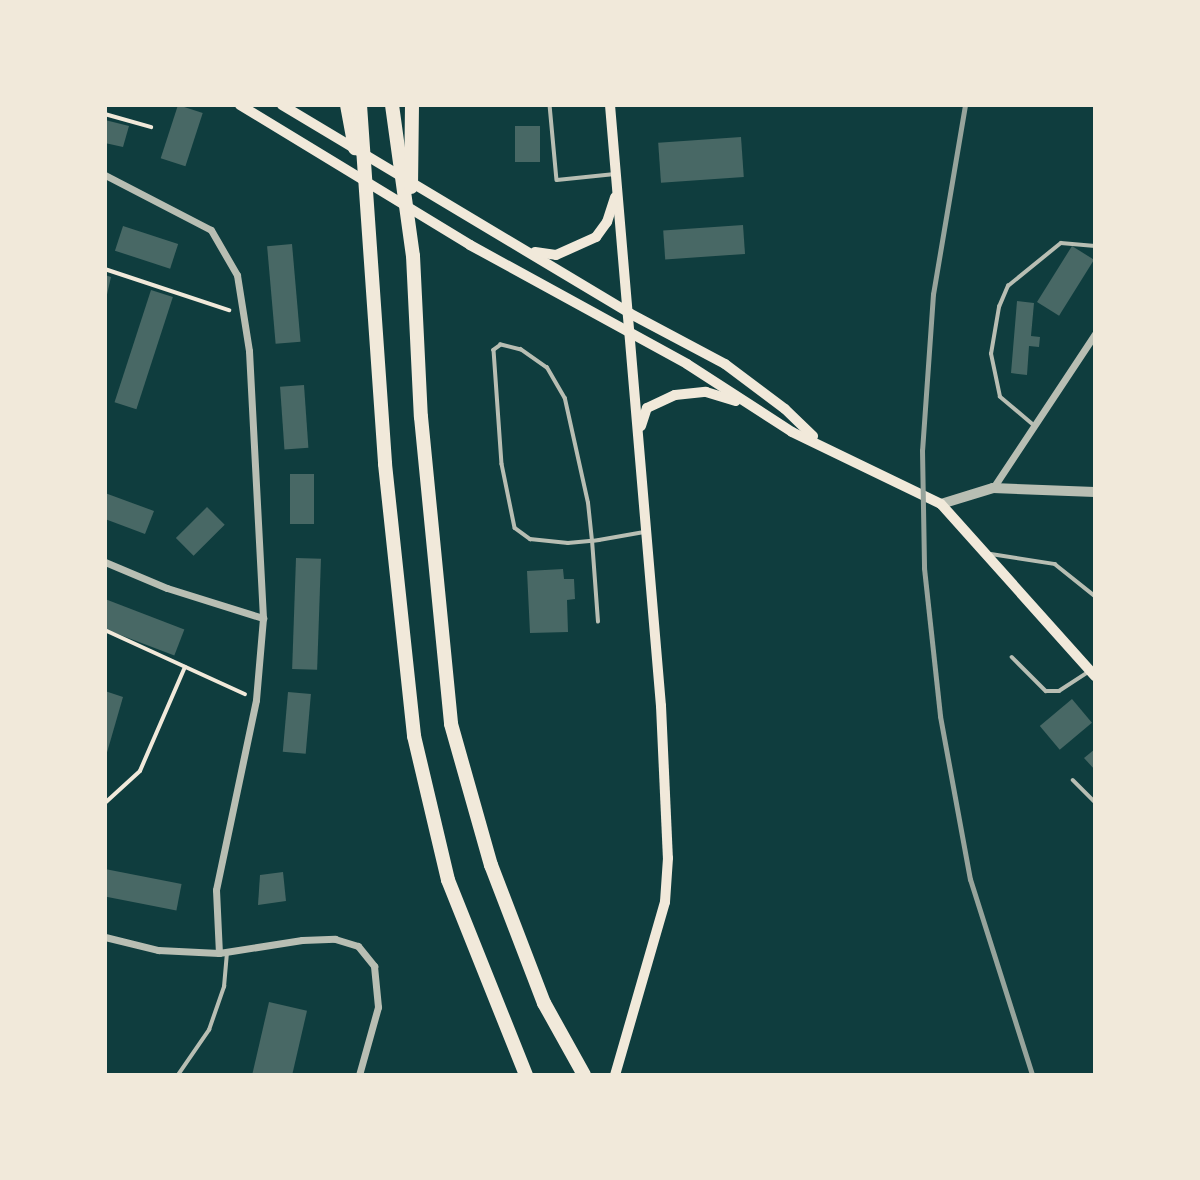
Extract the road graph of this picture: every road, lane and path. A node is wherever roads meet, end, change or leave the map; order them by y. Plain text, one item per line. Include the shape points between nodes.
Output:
1 (240, 105) edge
2 (282, 105) edge
3 (347, 105) edge
4 (360, 105) edge
5 (392, 105) edge
6 (550, 105) edge
7 (610, 105) edge
8 (411, 111) edge
9 (105, 114) edge
10 (151, 127) dead end
11 (616, 174) junction
12 (105, 175) edge
13 (617, 188) junction
14 (371, 232) junction
15 (517, 245) junction
16 (1095, 246) edge
17 (412, 256) junction
18 (105, 269) edge
19 (629, 313) junction
20 (243, 314) junction
21 (631, 331) junction
22 (1095, 334) edge
23 (753, 407) junction
24 (1034, 426) junction
25 (819, 441) junction
26 (640, 450) junction
27 (993, 488) junction
28 (1095, 492) edge
29 (941, 504) junction
30 (647, 531) junction
31 (592, 541) junction
32 (984, 554) junction
33 (105, 562) edge
34 (1095, 596) edge
35 (263, 618) junction
36 (598, 622) dead end
37 (105, 630) edge
38 (1012, 657) dead end
39 (186, 667) junction
40 (1092, 673) edge
41 (256, 700) junction
42 (1073, 780) dead end
43 (1095, 802) edge
44 (105, 803) edge
45 (105, 937) edge
46 (223, 952) junction
47 (178, 1075) edge
48 (359, 1075) edge
49 (526, 1075) edge
50 (584, 1075) edge
51 (615, 1075) edge

1 - 21 main road via 481,252
2 - 15 main road
3 - 14 highway
4 - 14 highway
5 - 17 highway
6 - 11 lane via 557,180
7 - 11 main road
8 - 17 highway
9 - 10 path
11 - 13 main road
12 - 20 street via 211,230 237,275
13 - 15 main road via 607,222 582,245 543,255
13 - 19 main road
14 - 49 highway via 385,464 414,736 448,880
15 - 19 main road
16 - 24 lane via 1078,242 1053,248 1009,286 999,307 991,354 1000,397
17 - 50 highway via 421,417 451,724 491,865 544,1003
18 - 20 path
19 - 21 main road
19 - 25 main road via 757,386
20 - 35 street via 250,351
21 - 23 main road
21 - 26 main road
22 - 24 street
23 - 25 main road via 792,432
23 - 26 main road via 706,392 676,395 647,408 641,417
24 - 27 street
25 - 29 main road
26 - 30 main road
27 - 28 street
27 - 29 street
29 - 32 main road
30 - 31 lane
30 - 51 main road via 668,858 665,902
31 - 31 lane via 546,542 530,539 515,528 507,506 494,367 494,350 501,345 521,350 547,368 565,400 577,440
31 - 36 lane
32 - 34 lane via 1055,564
32 - 40 main road
33 - 35 street via 167,588
35 - 41 street
37 - 39 path
38 - 40 lane via 1046,691 1059,691
39 - 41 path
39 - 44 path via 140,771
41 - 46 street via 216,890
42 - 43 lane
45 - 46 street via 158,950
46 - 47 lane via 224,987 209,1030
46 - 48 street via 335,939 358,946 374,966 378,1007

